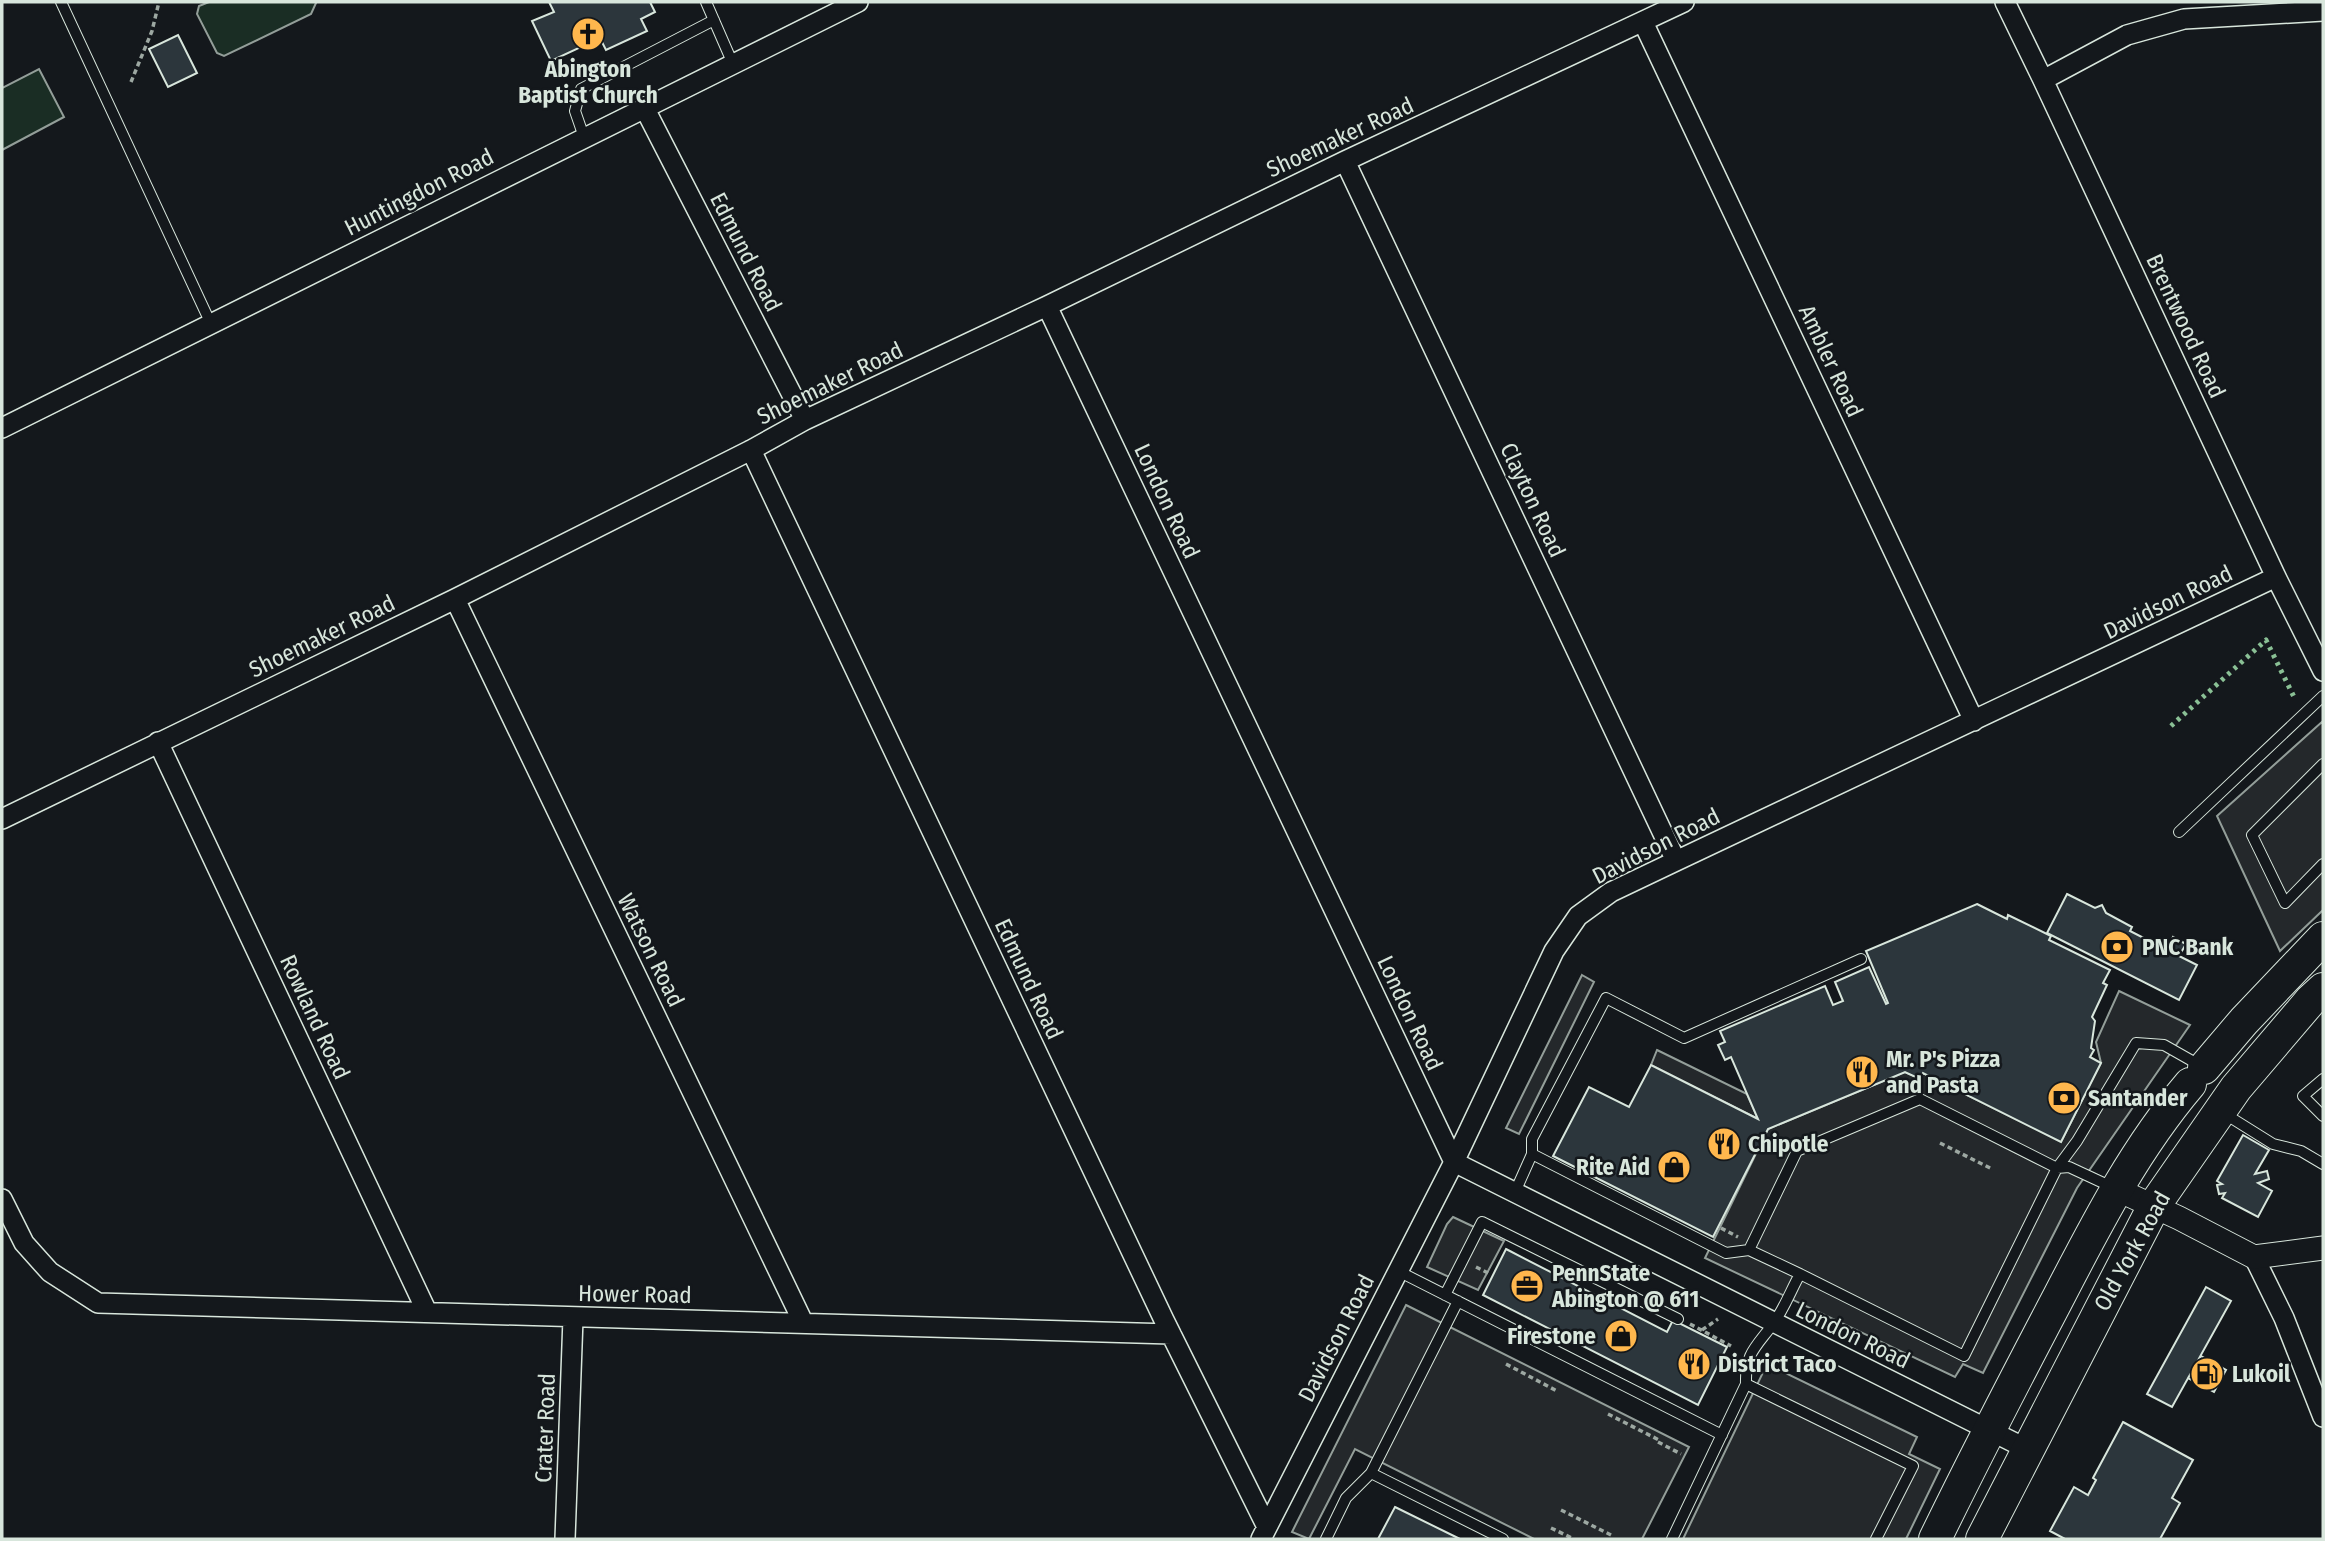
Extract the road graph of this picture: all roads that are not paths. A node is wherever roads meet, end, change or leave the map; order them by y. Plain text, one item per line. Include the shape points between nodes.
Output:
1 (61, 2) edge
2 (706, 2) edge
3 (858, 2) edge
4 (1684, 2) edge
5 (2005, 2) edge
6 (2323, 11) edge
7 (713, 20) junction
8 (1643, 22) junction
9 (733, 64) junction
10 (2043, 80) junction
11 (644, 107) junction
12 (584, 137) junction
13 (1345, 161) junction
14 (1047, 306) junction
15 (211, 324) junction
16 (805, 420) junction
17 (2, 428) edge
18 (751, 450) junction
19 (2276, 577) junction
20 (455, 599) junction
21 (2323, 671) edge
22 (2323, 696) edge
23 (1974, 722) junction
24 (158, 742) junction
25 (2323, 764) edge
26 (2, 819) edge
27 (2179, 832) dead end
28 (1676, 861) junction
29 (2323, 864) edge
30 (2323, 938) edge
31 (1861, 959) dead end
32 (2323, 989) edge
33 (2197, 1076) junction
34 (2323, 1079) edge
35 (2221, 1111) junction
36 (2323, 1116) edge
37 (1532, 1154) junction
38 (1454, 1162) junction
39 (2323, 1164) edge
40 (2057, 1168) junction
41 (2116, 1189) junction
42 (1515, 1192) junction
43 (2, 1199) edge
44 (2154, 1206) junction
45 (2323, 1248) edge
46 (1749, 1250) junction
47 (2254, 1257) junction
48 (1398, 1271) junction
49 (1800, 1274) junction
50 (1446, 1295) junction
51 (1458, 1301) junction
52 (427, 1312) junction
53 (573, 1318) junction
54 (1678, 1319) road end
55 (803, 1322) junction
56 (1774, 1323) junction
57 (1171, 1334) junction
58 (1746, 1384) junction
59 (2323, 1418) edge
60 (1989, 1430) junction
61 (1722, 1435) junction
62 (2027, 1449) junction
63 (1371, 1473) junction
64 (1264, 1533) edge
65 (565, 1539) edge
66 (1326, 1539) edge
67 (1503, 1539) edge
68 (1672, 1539) edge
69 (1877, 1539) edge
70 (1935, 1539) edge
71 (1982, 1539) edge

1 - 15 lane
2 - 7 lane
3 - 9 street, Huntingdon Road
4 - 8 street, Shoemaker Road
5 - 10 street, Brentwood Road
6 - 10 street via 2184,19 2127,35
7 - 9 lane
7 - 12 lane via 581,89 575,111
8 - 13 street, Shoemaker Road
8 - 23 street, Ambler Road
9 - 11 street, Huntingdon Road
10 - 19 street, Brentwood Road
11 - 12 street, Huntingdon Road
11 - 16 street, Edmund Road
12 - 15 street, Huntingdon Road
13 - 14 street, Shoemaker Road
13 - 28 street, Clayton Road
14 - 16 street, Shoemaker Road
14 - 38 street, London Road
15 - 17 street, Huntingdon Road
16 - 18 street, Shoemaker Road
18 - 20 street, Shoemaker Road
18 - 57 street, Edmund Road
19 - 21 street, Brentwood Road
19 - 23 street, Davidson Road
20 - 24 street, Shoemaker Road
20 - 55 street, Watson Road
22 - 27 lane
23 - 28 street, Davidson Road
24 - 26 street, Shoemaker Road
24 - 52 street, Rowland Road
25 - 29 lane via 2252,835 2284,903
28 - 38 street, Davidson Road via 1611,892 1578,916 1554,951
30 - 33 highway, Old York Road
31 - 37 lane via 1684,1038 1606,998 1532,1139
32 - 35 highway, Old York Road
33 - 40 lane via 2164,1045 2136,1043
33 - 41 highway, Old York Road via 2163,1116
34 - 36 lane via 2304,1096
35 - 39 lane via 2273,1144 2301,1151
35 - 44 highway, Old York Road
37 - 42 lane
37 - 46 lane via 1726,1253
38 - 42 street, London Road
38 - 48 street, Davidson Road
40 - 41 lane via 2069,1167
40 - 46 lane via 1920,1099 1797,1151
40 - 49 lane via 1964,1356
41 - 44 street
41 - 60 highway, Old York Road
42 - 56 street, London Road
43 - 52 street, Hower Road via 24,1243 50,1272 98,1303
44 - 47 street
44 - 62 highway, Old York Road
45 - 47 street
46 - 49 lane
47 - 59 street via 2284,1318
48 - 50 lane
48 - 64 street, Davidson Road
49 - 56 lane
50 - 51 lane
50 - 54 lane via 1482,1222
51 - 61 lane
51 - 63 lane
52 - 53 street, Hower Road
53 - 55 street, Hower Road
53 - 65 street, Crater Road
55 - 57 street, Hower Road
56 - 58 lane via 1758,1340 1745,1366
56 - 60 street, London Road
57 - 64 street, Edmund Road
58 - 61 lane
58 - 69 lane via 1913,1466
60 - 62 street, London Road
60 - 70 highway, Old York Road
61 - 68 lane
62 - 71 highway, Old York Road
63 - 66 lane via 1346,1498
63 - 67 lane

